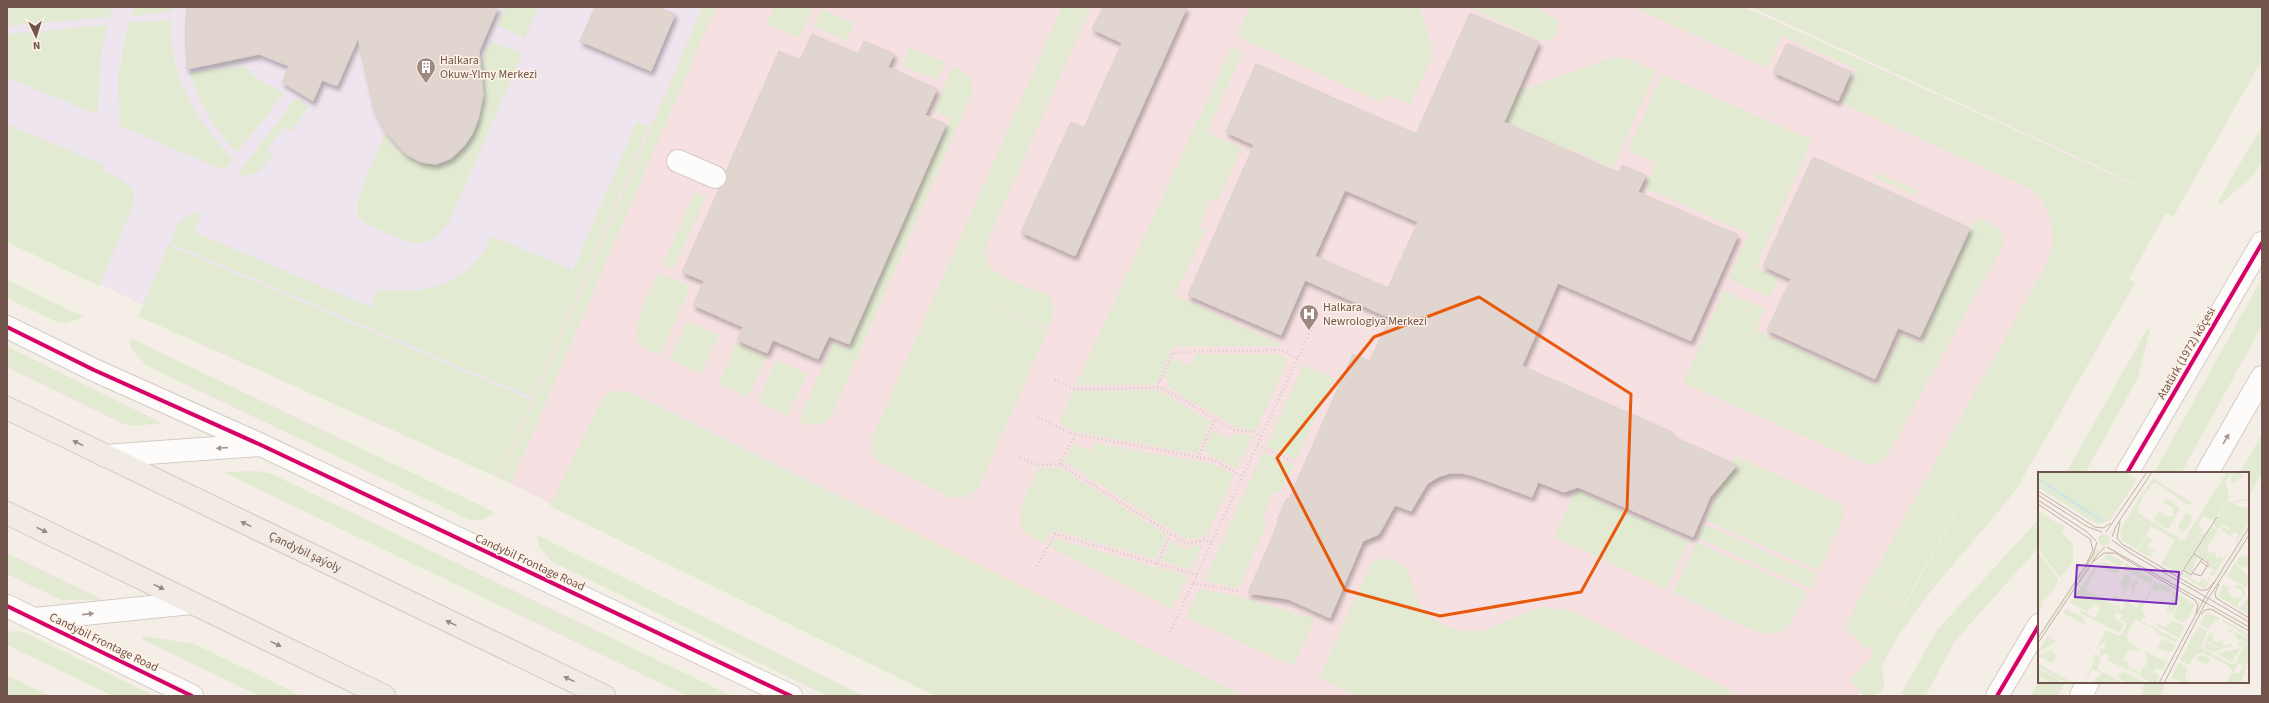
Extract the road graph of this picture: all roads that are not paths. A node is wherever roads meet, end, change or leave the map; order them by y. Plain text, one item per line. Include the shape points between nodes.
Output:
1 (678, 161) dead end
2 (715, 177) dead end
3 (2262, 243) edge
4 (7, 327) edge
5 (2262, 377) edge
6 (7, 408) edge
7 (261, 445) junction
8 (105, 456) junction
9 (2129, 472) edge
10 (2208, 472) edge
11 (7, 514) edge
12 (191, 603) junction
13 (7, 606) edge
14 (35, 619) junction
15 (2038, 626) edge
16 (2088, 683) edge
17 (2089, 683) edge
18 (192, 696) edge
19 (384, 696) edge
20 (604, 696) edge
21 (791, 696) edge
22 (1997, 696) edge
23 (2080, 696) edge
24 (2087, 696) edge

1 - 2 street
3 - 9 street, Atatürk (1972) köçesi
4 - 7 street, Candybil Frontage Road via 94,370
10 -> 5 street
8 -> 6 main road, Çandybil şaýoly
7 -> 8 street
7 - 21 street, Candybil Frontage Road
20 -> 8 main road, Çandybil şaýoly
11 -> 12 main road
14 -> 12 street
12 -> 19 main road
13 - 14 street, Candybil Frontage Road
14 - 18 street, Candybil Frontage Road
15 - 22 street
16 - 23 street
17 - 24 street

